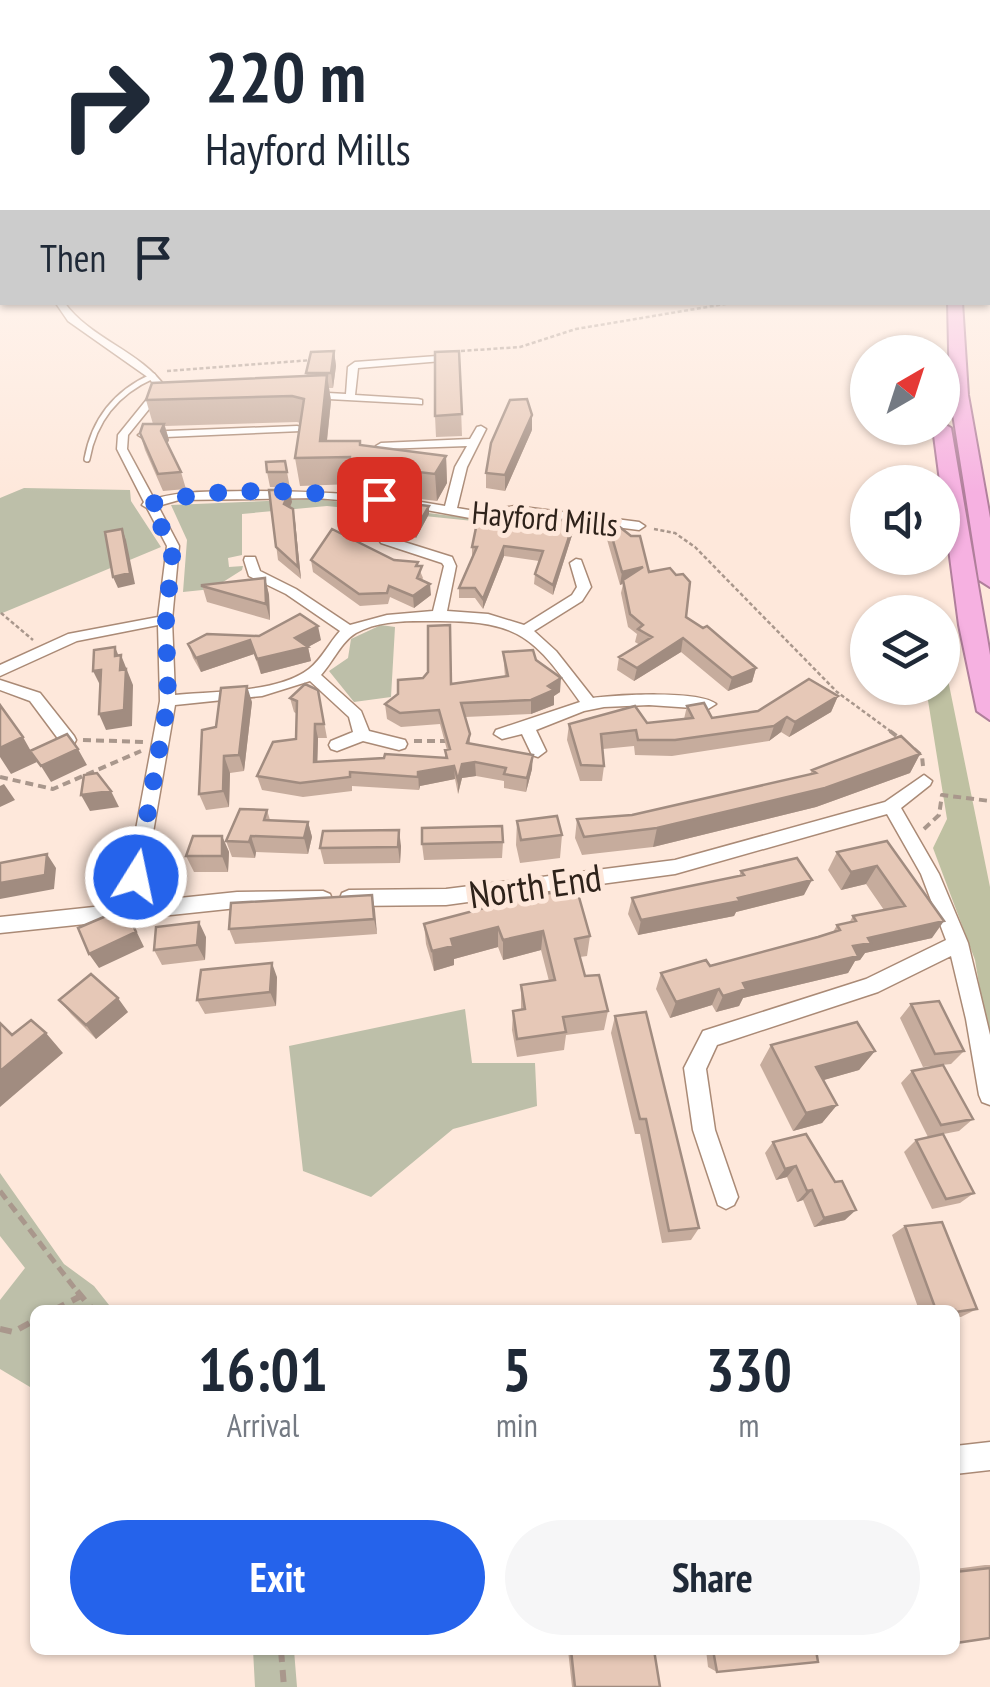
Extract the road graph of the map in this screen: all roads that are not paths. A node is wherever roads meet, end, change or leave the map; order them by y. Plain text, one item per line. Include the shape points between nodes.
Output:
1 (93, 335) edge
2 (957, 335) edge
3 (451, 358) edge
4 (153, 376) junction
5 (162, 388) junction
6 (175, 388) edge
7 (351, 394) junction
8 (289, 396) edge
9 (419, 400) dead end
10 (481, 429) dead end
11 (297, 430) edge
12 (123, 435) junction
13 (474, 442) junction
14 (945, 445) edge
15 (381, 446) edge
16 (87, 459) dead end
17 (444, 470) edge
18 (461, 472) junction
19 (148, 505) junction
20 (450, 510) junction
21 (639, 526) road end
22 (385, 540) dead end
23 (576, 563) dead end
24 (238, 580) edge
25 (990, 580) edge
26 (439, 617) junction
27 (166, 620) junction
28 (525, 630) junction
29 (350, 631) junction
30 (0, 671) edge
31 (312, 675) junction
32 (678, 683) dead end
33 (0, 685) edge
34 (168, 701) junction
35 (675, 701) junction
36 (589, 704) junction
37 (708, 704) edge
38 (990, 711) edge
39 (528, 730) junction
40 (502, 734) dead end
41 (362, 735) junction
42 (68, 740) edge
43 (399, 744) road end
44 (337, 745) dead end
45 (538, 752) dead end
46 (924, 781) road end
47 (892, 807) junction
48 (130, 911) junction
49 (0, 925) edge
50 (958, 943) junction
51 (990, 1095) edge
52 (726, 1197) dead end
53 (990, 1456) edge
54 (960, 1459) edge

1 - 4 street
2 - 25 highway via 960,394
3 - 7 street via 358,364
4 - 5 street
4 - 16 lane via 131,386 100,420
5 - 6 street
5 - 12 street
7 - 8 street
7 - 9 street via 390,403
10 - 13 street, Hayford Mills
11 - 12 street
12 - 19 street via 122,449
13 - 15 street, Hayford Mills
13 - 18 street, Hayford Mills
14 - 38 highway
17 - 18 street, Hayford Mills
18 - 20 street, Hayford Mills
19 - 20 street, Hayford Mills via 178,496 316,494
19 - 27 street via 173,546
20 - 21 street, Hayford Mills via 481,516 515,510
22 - 26 street via 447,560
23 - 28 street via 584,587 577,598
24 - 29 street via 252,567
26 - 28 street via 494,619
26 - 29 street via 388,618
27 - 30 street via 100,630
27 - 34 street
28 - 36 street
29 - 31 street
31 - 34 street
31 - 41 street via 356,715
32 - 35 street
33 - 42 street via 35,697
34 - 48 street
35 - 36 street
35 - 37 street
36 - 39 street
39 - 40 street
39 - 45 street
41 - 43 street
41 - 44 street
46 - 47 street, North End
47 - 48 street, North End via 675,867 446,897 237,900
47 - 50 street
48 - 49 street, North End
50 - 51 street via 978,1010
50 - 52 street via 871,986 710,1038 695,1068 704,1130
53 - 54 street

